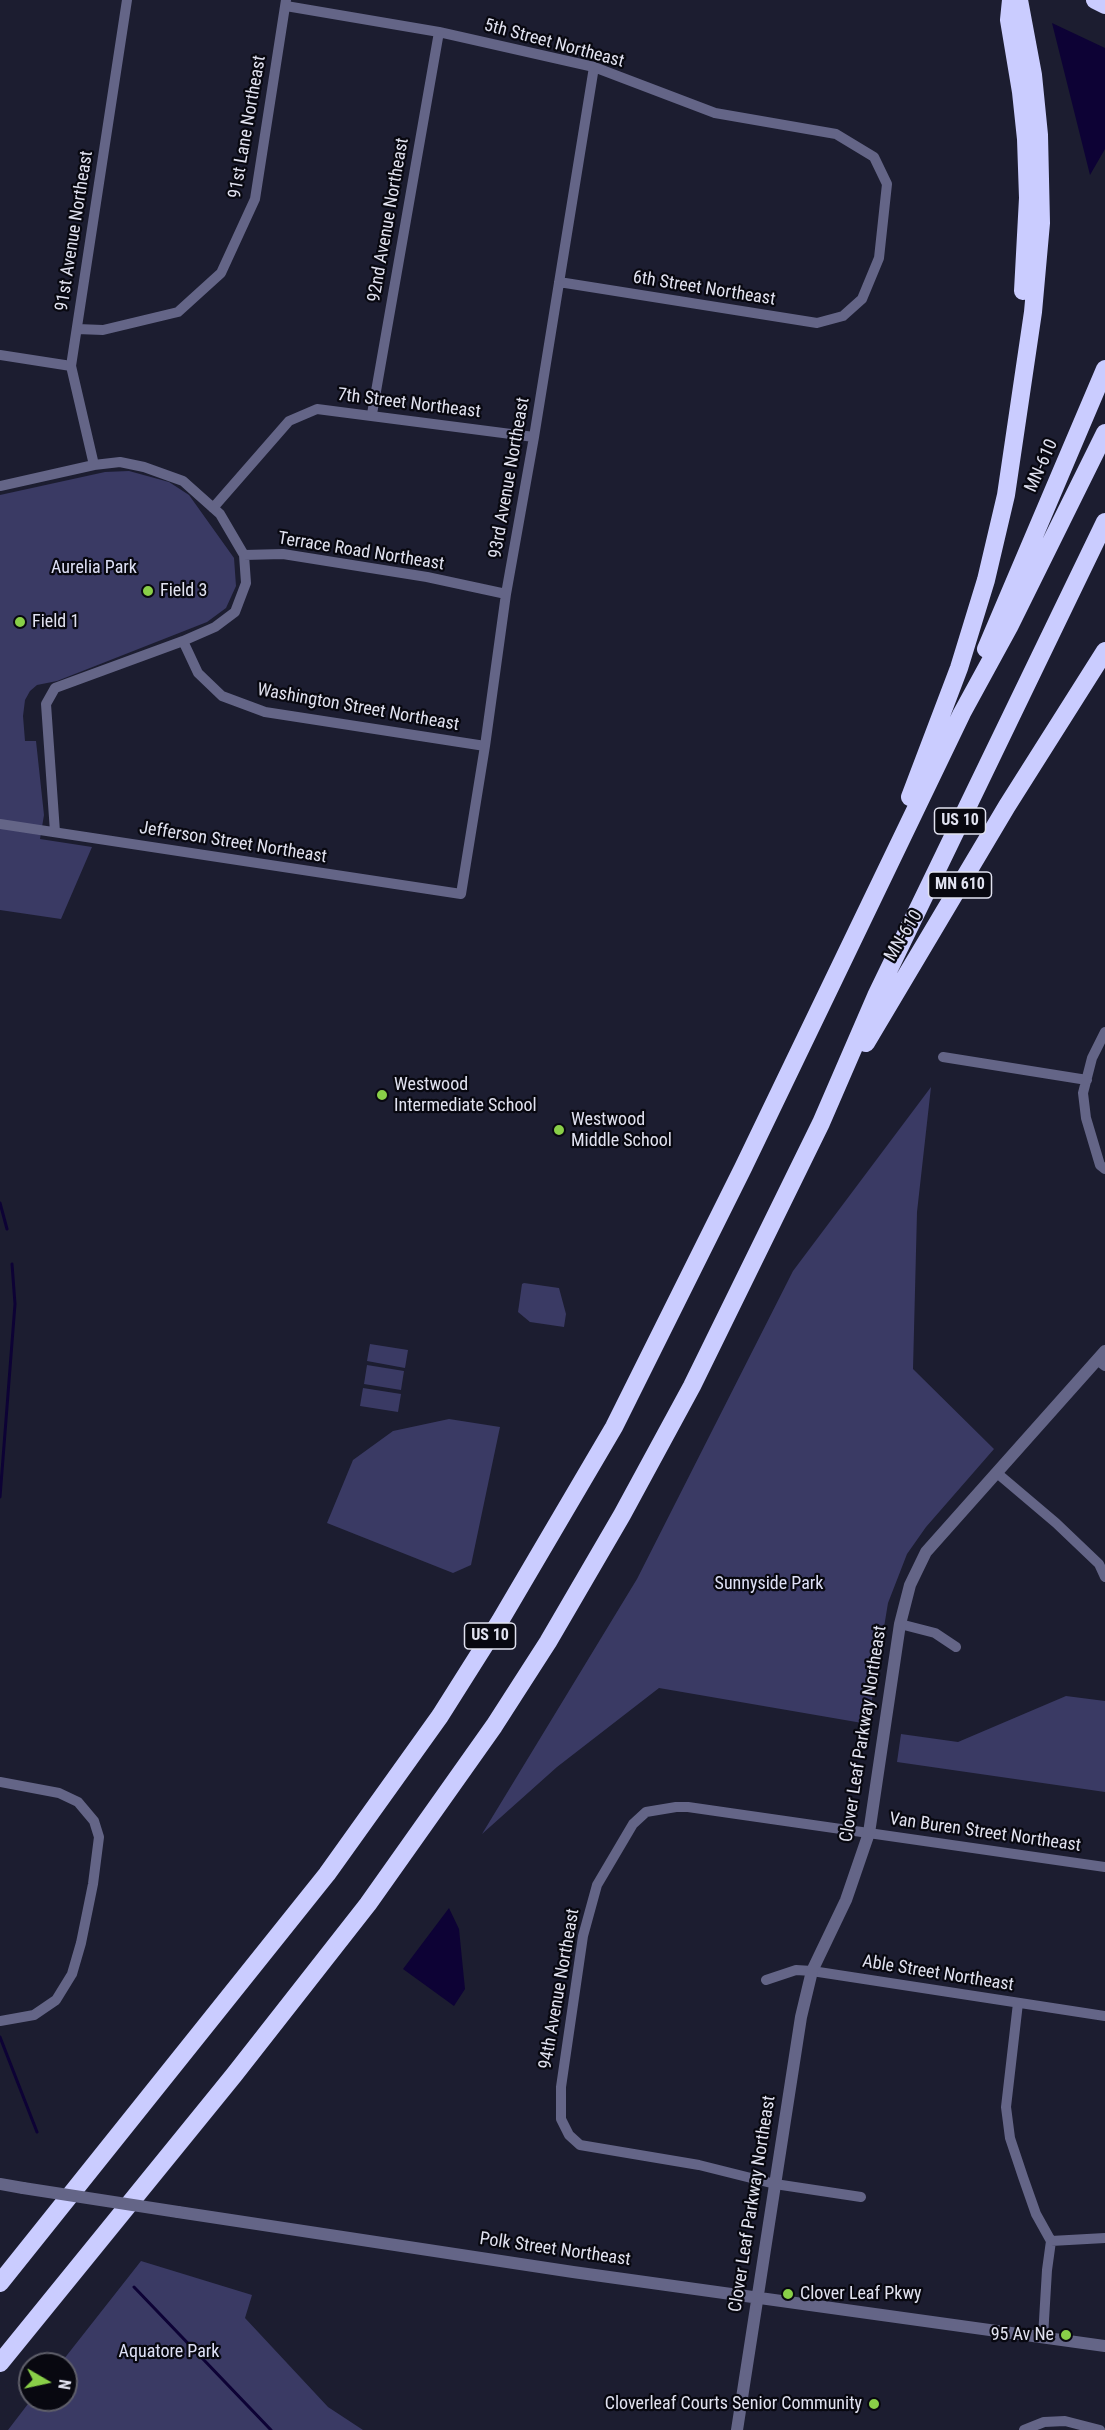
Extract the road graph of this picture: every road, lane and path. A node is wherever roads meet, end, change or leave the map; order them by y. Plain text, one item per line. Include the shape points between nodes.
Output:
1 (127, 0) edge
2 (1011, 0) edge
3 (1019, 0) edge
4 (1095, 0) edge
5 (286, 3) edge
6 (1105, 5) edge
7 (439, 32) junction
8 (594, 67) junction
9 (559, 282) junction
10 (843, 316) joint
11 (77, 329) junction
12 (0, 355) edge
13 (71, 366) junction
14 (1105, 369) edge
15 (1022, 385) junction
16 (372, 414) junction
17 (1105, 433) edge
18 (534, 437) junction
19 (94, 465) junction
20 (0, 486) edge
21 (213, 508) junction
22 (1105, 522) edge
23 (244, 555) junction
24 (506, 594) junction
25 (183, 641) junction
26 (1105, 651) edge
27 (962, 712) junction
28 (485, 746) junction
29 (0, 824) edge
30 (55, 832) junction
31 (461, 894) joint
32 (864, 916) junction
33 (1105, 1032) edge
34 (943, 1057) dead end
35 (1087, 1080) junction
36 (821, 1123) junction
37 (1105, 1169) edge
38 (1102, 1359) edge
39 (997, 1473) junction
40 (1105, 1577) edge
41 (900, 1624) junction
42 (956, 1647) dead end
43 (0, 1782) edge
44 (646, 1812) joint
45 (869, 1833) junction
46 (1105, 1867) edge
47 (812, 1971) junction
48 (766, 1980) dead end
49 (1018, 2003) junction
50 (1105, 2016) edge
51 (0, 2021) edge
52 (0, 2184) edge
53 (774, 2184) junction
54 (861, 2197) dead end
55 (1105, 2238) edge
56 (1051, 2241) junction
57 (0, 2283) edge
58 (758, 2297) junction
59 (1043, 2337) junction
60 (1105, 2346) edge
61 (0, 2362) edge
62 (736, 2430) edge
63 (1024, 2430) edge
64 (1100, 2430) edge

1 - 11 street, 91st Avenue Northeast
2 - 15 highway via 1008,20 1021,92 1028,198
3 - 15 highway via 1039,135 1041,223
4 - 6 highway
5 - 7 street, 5th Street Northeast
5 - 11 street, 91st Lane Northeast via 255,199 221,273 178,312 103,330
7 - 8 street, 5th Street Northeast
7 - 16 street, 92nd Avenue Northeast
8 - 9 street, 93rd Avenue Northeast
8 - 10 street, 5th Street Northeast via 715,113 836,134 874,157 887,184 879,258 862,299
9 - 10 street, 6th Street Northeast via 817,323
9 - 18 street, 93rd Avenue Northeast
11 - 13 street, 91st Avenue Northeast
12 - 13 street
13 - 19 street, 91st Avenue Northeast
14 - 27 highway, MN-610 via 991,634
15 - 32 highway via 1006,495 986,580 959,668
16 - 18 street, 7th Street Northeast
16 - 21 street, 7th Street Northeast via 317,409 289,421
17 - 27 highway, US 10 via 1009,627
18 - 24 street, 93rd Avenue Northeast
19 - 20 street
19 - 21 street via 120,462 144,466 183,481
21 - 23 street
22 - 36 highway, US 10 via 876,996
23 - 24 street, Terrace Road Northeast via 283,554
23 - 25 street via 246,583 235,612 215,627
24 - 28 street, 93rd Avenue Northeast
25 - 28 street, Washington Street Northeast via 198,673 222,696 265,712
25 - 30 street via 55,688 46,704
26 - 36 highway, MN-610 / MN 610 via 912,963
27 - 32 highway, US 10
28 - 31 street, 93rd Avenue Northeast
29 - 30 street, Jefferson Street Northeast
30 - 31 street, Jefferson Street Northeast
32 - 57 highway, US 10 via 614,1427 446,1707 327,1874
33 - 35 street via 1092,1058
34 - 35 street
35 - 37 street via 1083,1093 1086,1119 1100,1165
36 - 61 highway, US 10 via 649,1466 548,1642 494,1726 368,1904
38 - 39 street, Clover Leaf Parkway Northeast
39 - 40 street via 1099,1564
39 - 41 street, Clover Leaf Parkway Northeast via 926,1551 910,1585
41 - 42 street via 935,1633
41 - 45 street, Clover Leaf Parkway Northeast
43 - 51 street via 59,1793 78,1803 94,1821 99,1837 81,1943 68,1981 56,2000 34,2015
44 - 45 street, Van Buren Street Northeast via 696,1808
44 - 53 street, 94th Avenue Northeast via 633,1824 597,1885 583,1936 561,2087 561,2119 580,2145 699,2165
45 - 46 street, Van Buren Street Northeast
45 - 47 street, Clover Leaf Parkway Northeast via 846,1900
47 - 48 street, Able Street Northeast via 796,1970
47 - 49 street, Able Street Northeast
47 - 53 street, Clover Leaf Parkway Northeast
49 - 50 street, Able Street Northeast
49 - 56 street via 1006,2106 1010,2138 1036,2214
52 - 58 street, Polk Street Northeast, bridge
53 - 54 street
53 - 58 street, Clover Leaf Parkway Northeast
55 - 56 street
56 - 59 street
58 - 59 street, Polk Street Northeast
58 - 62 street, Clover Leaf Parkway Northeast
59 - 60 street, Polk Street Northeast
63 - 64 street via 1044,2422 1065,2421

